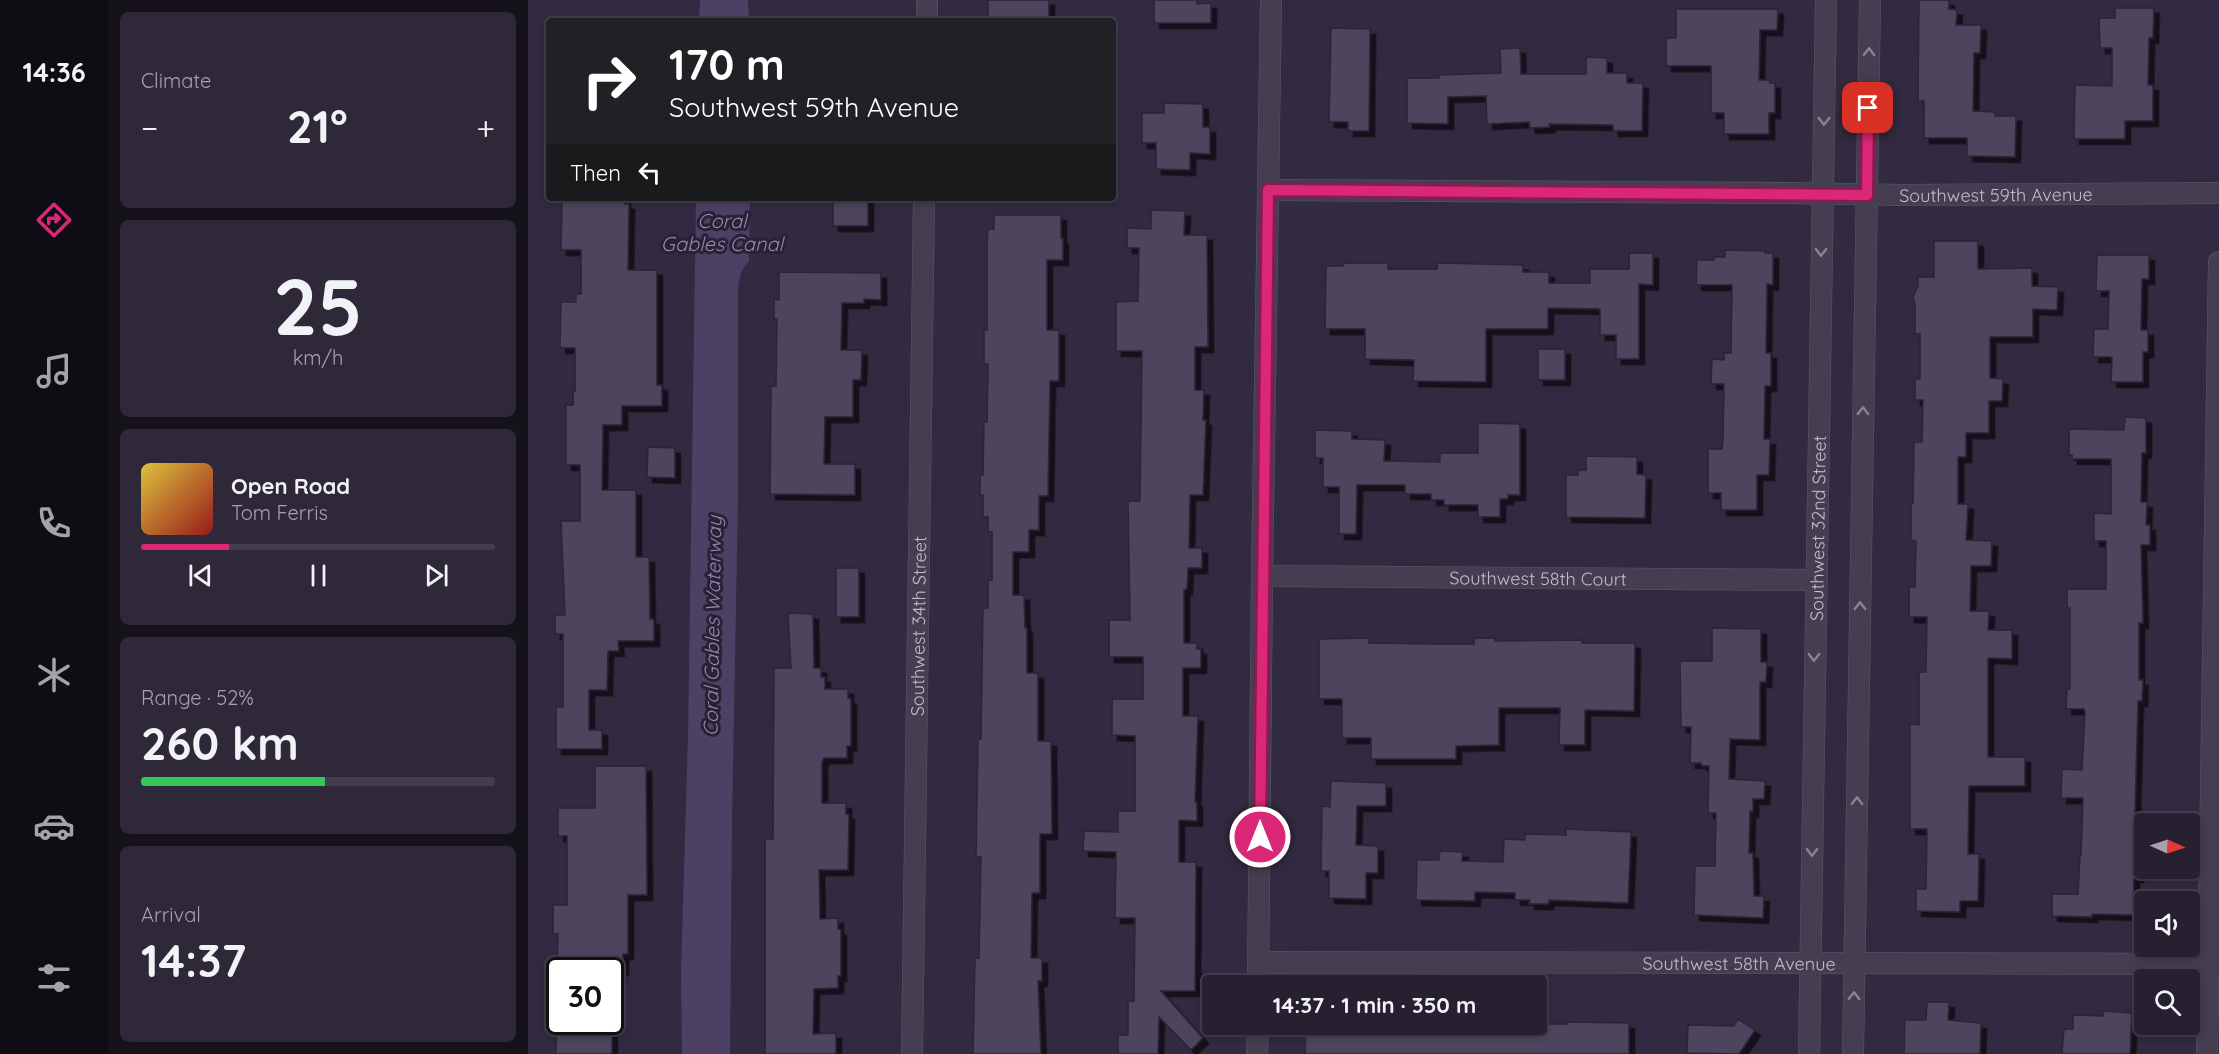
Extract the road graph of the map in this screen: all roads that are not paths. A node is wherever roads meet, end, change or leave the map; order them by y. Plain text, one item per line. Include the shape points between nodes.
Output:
1 (927, 0) edge
2 (1271, 0) edge
3 (1826, 0) edge
4 (1870, 0) edge
5 (927, 18) edge
6 (1268, 190) junction
7 (2219, 193) edge
8 (1822, 194) junction
9 (1867, 195) junction
10 (924, 201) edge
11 (2219, 262) edge
12 (1262, 576) junction
13 (1815, 580) junction
14 (1259, 962) junction
15 (1810, 964) junction
16 (2213, 964) edge
17 (1855, 965) junction
18 (1258, 975) edge
19 (1258, 1035) edge
20 (912, 1054) edge
21 (1257, 1054) edge
22 (1809, 1054) edge
23 (1853, 1054) edge
24 (2207, 1054) edge

1 - 5 street
2 - 6 street
3 -> 8 street, Southwest 32nd Street
9 -> 4 street
6 - 8 street, Southwest 59th Avenue
6 - 12 street
7 - 9 street, Southwest 59th Avenue
8 - 9 street, Southwest 59th Avenue
8 -> 13 street, Southwest 32nd Street
17 -> 9 street
10 - 20 street, Southwest 34th Street
11 - 16 street
12 - 13 street, Southwest 58th Court
12 - 14 street
13 -> 15 street, Southwest 32nd Street
14 - 15 street, Southwest 58th Avenue
14 - 18 street
15 - 17 street, Southwest 58th Avenue
15 - 22 street, Southwest 32nd Street
16 - 17 street, Southwest 58th Avenue
16 - 24 street
23 -> 17 street
19 - 21 street

